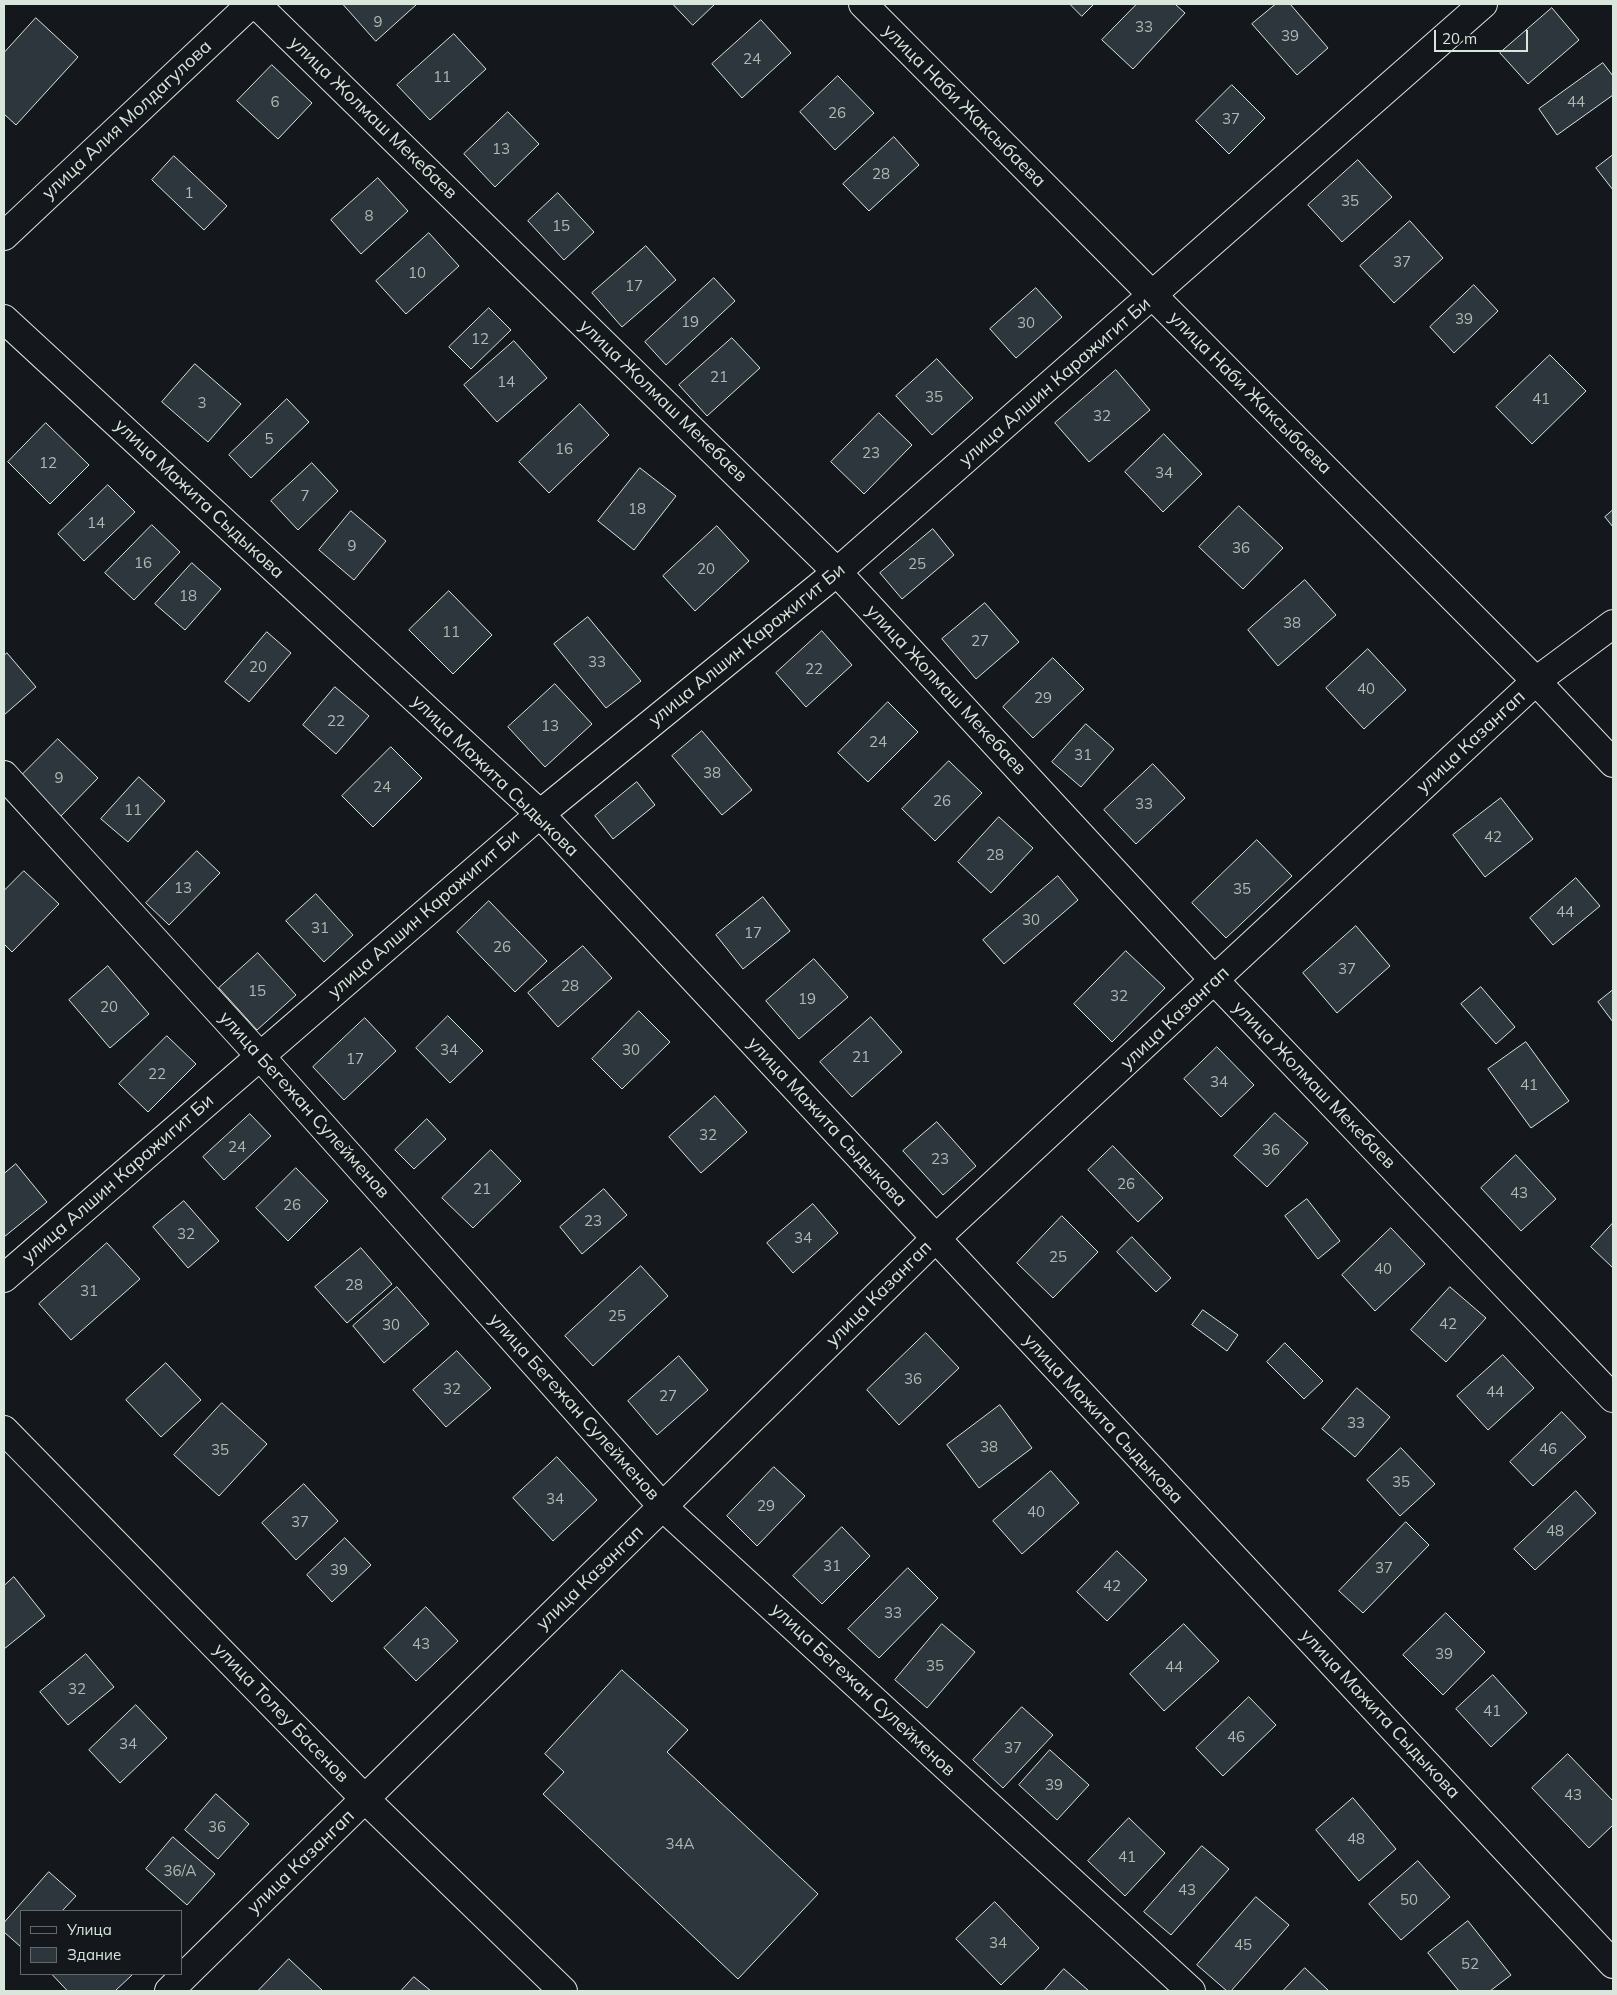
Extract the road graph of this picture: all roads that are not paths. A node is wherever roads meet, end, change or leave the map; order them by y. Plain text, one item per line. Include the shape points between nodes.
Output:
1 (250, 4) edge
2 (256, 4) edge
3 (863, 4) edge
4 (1483, 4) edge
5 (4, 236) edge
6 (1153, 296) junction
7 (4, 319) edge
8 (837, 572) junction
9 (1613, 624) edge
10 (1536, 681) junction
11 (1613, 763) edge
12 (4, 775) edge
13 (540, 814) junction
14 (1215, 981) junction
15 (260, 1056) junction
16 (935, 1238) junction
17 (4, 1278) edge
18 (1613, 1398) edge
19 (4, 1430) edge
20 (663, 1507) junction
21 (365, 1799) junction
22 (1613, 1964) edge
23 (170, 1991) edge
24 (563, 1991) edge
25 (1191, 1991) edge

1 - 5 street, улица Алия Молдагулова
2 - 8 street, улица Жолмаш Мекебаев
3 - 6 street, улица Наби Жаксыбаева
4 - 6 street, улица Алшин Каражигит Би
6 - 8 street, улица Алшин Каражигит Би
6 - 10 street, улица Наби Жаксыбаева
7 - 13 street, улица Мажита Сыдыкова
8 - 13 street, улица Алшин Каражигит Би
8 - 14 street, улица Жолмаш Мекебаев
9 - 10 street, улица Казангап
10 - 11 street, улица Наби Жаксыбаева
10 - 14 street, улица Казангап
12 - 15 street, улица Бегежан Сулейменов
13 - 15 street, улица Алшин Каражигит Би
13 - 16 street, улица Мажита Сыдыкова
14 - 16 street, улица Казангап
14 - 18 street, улица Жолмаш Мекебаев
15 - 17 street, улица Алшин Каражигит Би
15 - 20 street, улица Бегежан Сулейменов
16 - 20 street, улица Казангап
16 - 22 street, улица Мажита Сыдыкова
19 - 21 street, улица Толеу Басенов
20 - 21 street, улица Казангап
20 - 25 street, улица Бегежан Сулейменов
21 - 23 street, улица Казангап
21 - 24 street, улица Толеу Басенов

